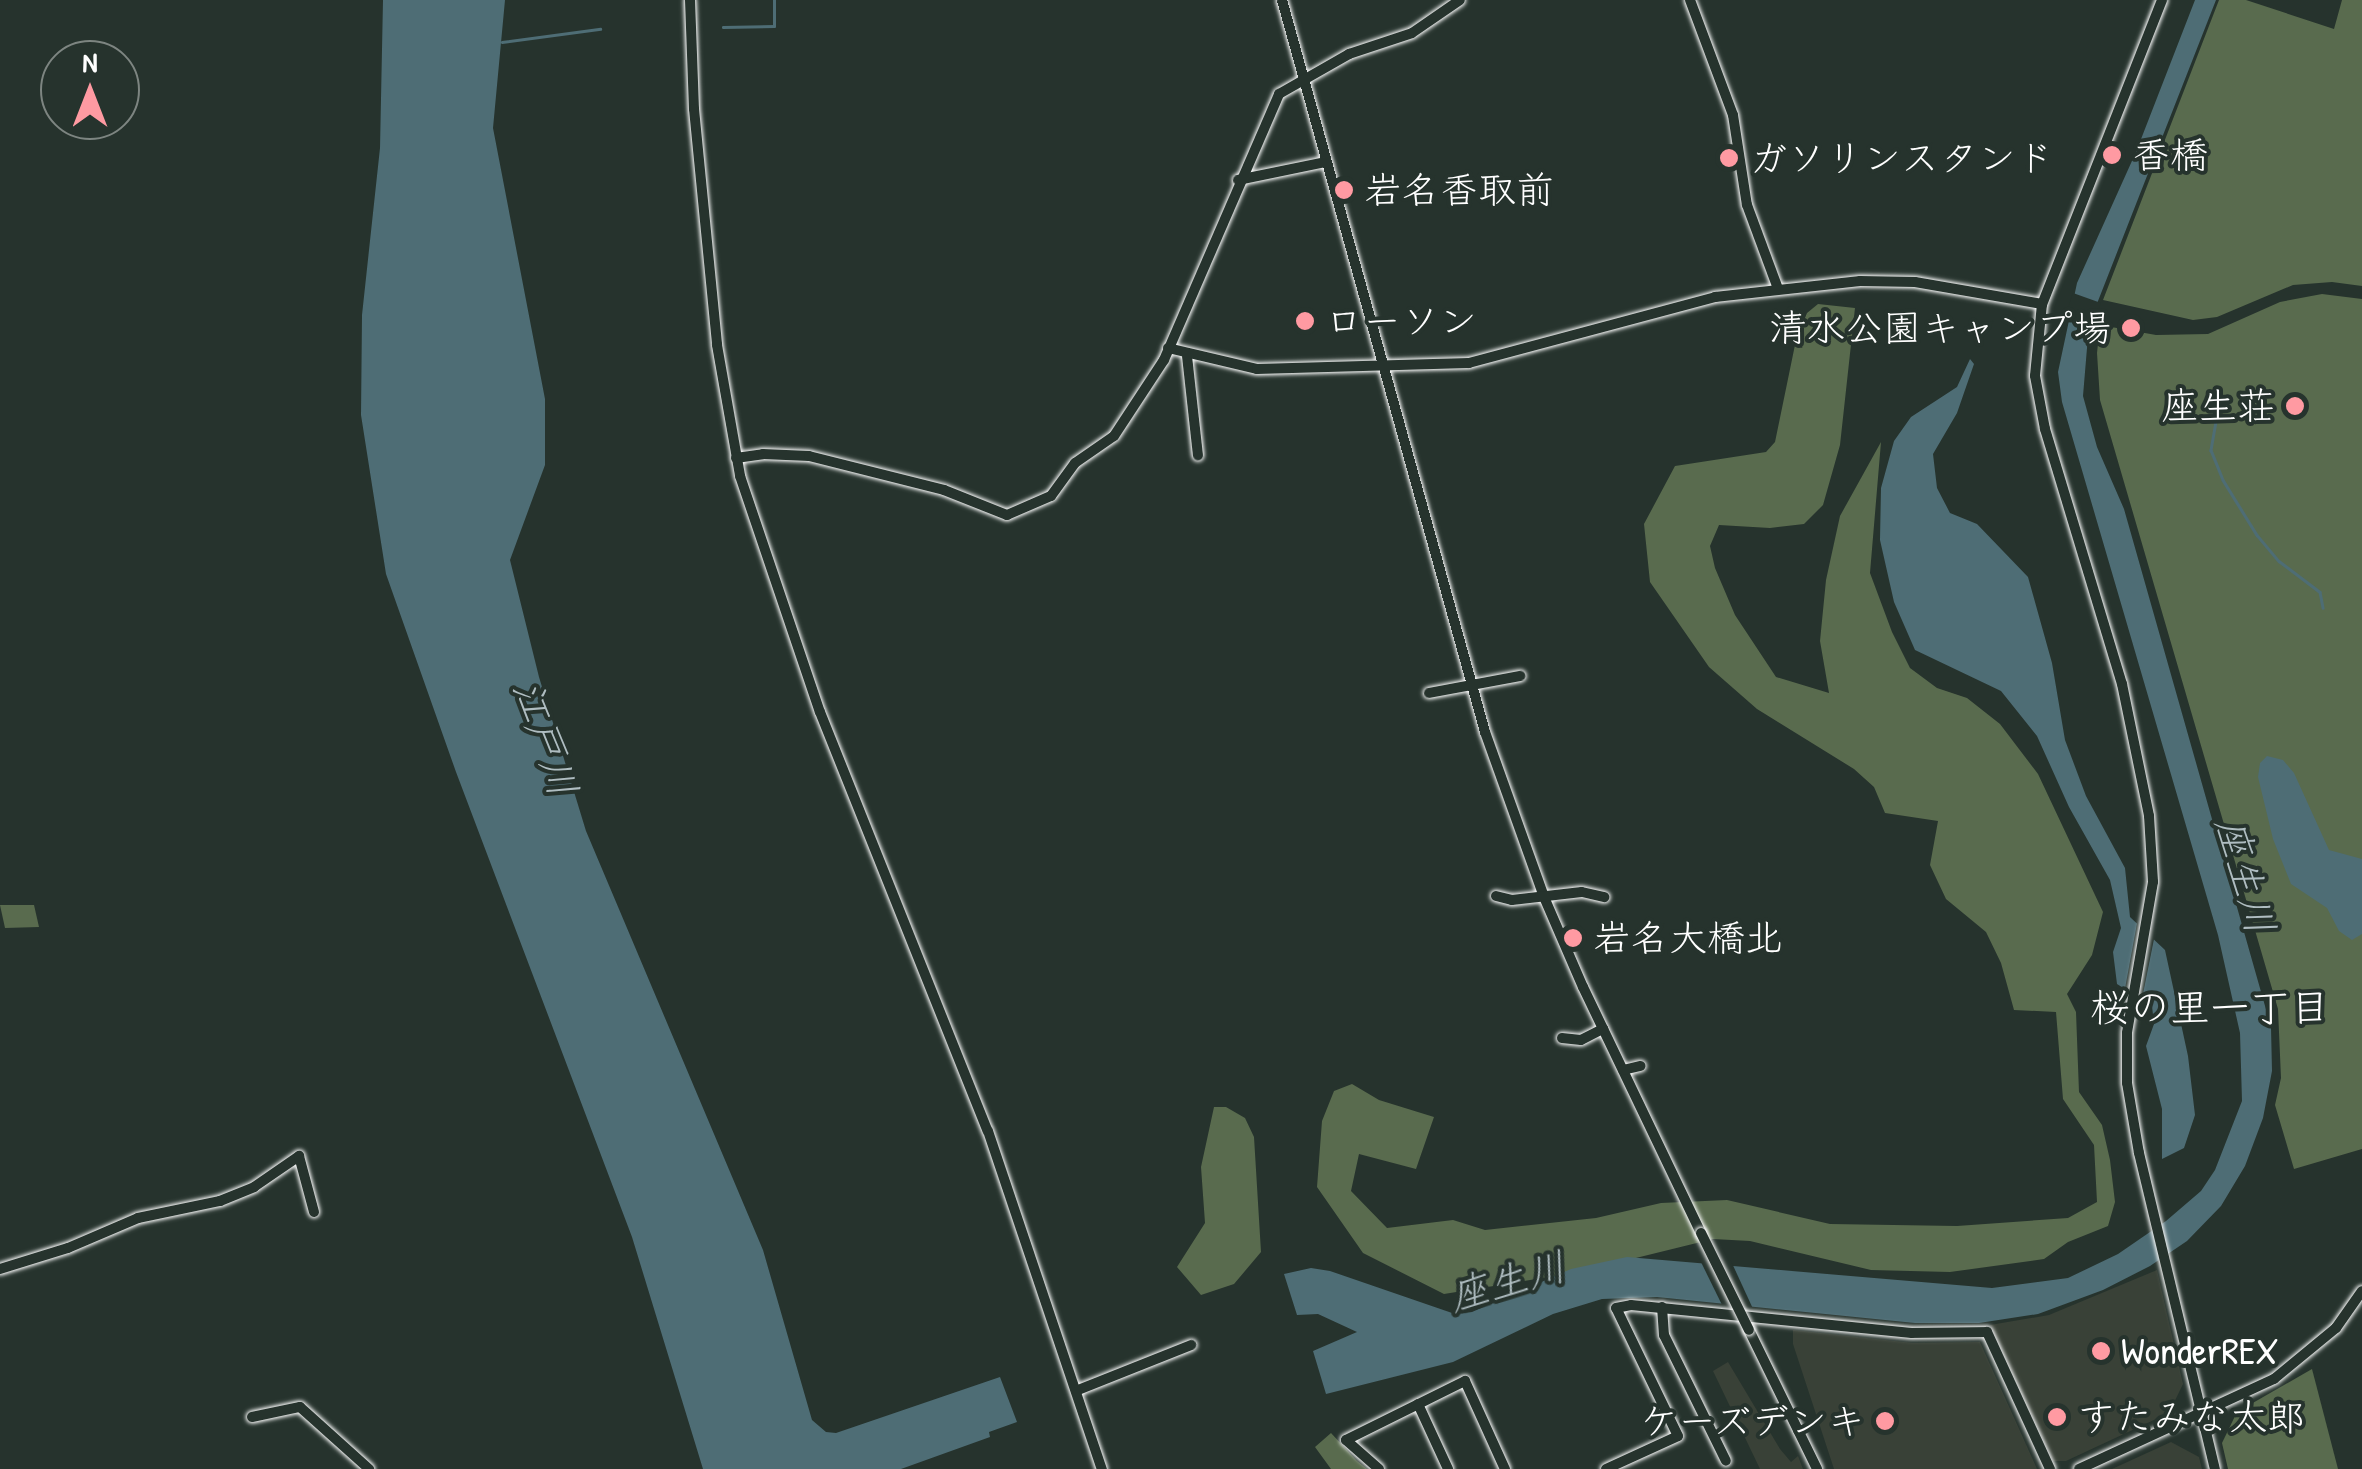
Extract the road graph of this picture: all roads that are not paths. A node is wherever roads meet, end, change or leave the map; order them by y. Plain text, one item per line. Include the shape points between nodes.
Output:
1 (690, 0) edge
2 (1282, 0) edge
3 (1460, 0) edge
4 (1690, 0) edge
5 (2162, 0) edge
6 (1303, 80) junction
7 (1326, 162) junction
8 (1238, 180) junction
9 (1778, 288) junction
10 (2042, 304) junction
11 (1168, 348) junction
12 (1187, 356) junction
13 (1383, 367) junction
14 (1198, 455) dead end
15 (736, 458) junction
16 (1520, 676) dead end
17 (1470, 686) junction
18 (1428, 693) dead end
19 (1496, 896) dead end
20 (1604, 896) dead end
21 (1544, 897) junction
22 (1603, 1029) junction
23 (1562, 1038) dead end
24 (1641, 1066) dead end
25 (1624, 1070) junction
26 (314, 1212) dead end
27 (0, 1269) edge
28 (2362, 1291) edge
29 (1662, 1307) junction
30 (1191, 1345) dead end
31 (1078, 1390) junction
32 (1418, 1404) junction
33 (2202, 1413) junction
34 (252, 1417) dead end
35 (1726, 1461) dead end
36 (368, 1469) edge
37 (1102, 1469) edge
38 (1378, 1469) edge
39 (1448, 1469) edge
40 (1505, 1469) edge
41 (1607, 1469) edge
42 (1817, 1469) edge
43 (2050, 1469) edge
44 (2079, 1469) edge
45 (2215, 1469) edge

1 - 15 street via 694,109
2 - 6 street
3 - 6 street via 1412,32 1348,54
4 - 9 street via 1733,115 1747,205
5 - 10 street
6 - 7 street
6 - 8 street via 1274,101
7 - 8 street
7 - 13 street
8 - 11 street
9 - 10 street via 1915,282
9 - 13 street via 1715,297 1469,362
10 - 33 street via 2034,353 2038,400 2122,684 2149,816 2152,882 2129,1022 2127,1083
11 - 12 street
11 - 15 street via 1114,436 1075,463 1051,496 1016,513 996,513 944,490 796,454
12 - 13 street via 1257,369
12 - 14 street
13 - 17 street
15 - 31 street via 793,640 988,1131
16 - 17 street
17 - 18 street
17 - 21 street
19 - 21 street
20 - 21 street
21 - 22 street
22 - 23 street via 1582,1040
22 - 25 street
24 - 25 street
25 - 42 street, bridge
26 - 27 street via 298,1156 220,1201 116,1225
28 - 33 street via 2336,1328 2301,1360
29 - 35 street via 1664,1336
29 - 41 street via 1616,1308 1678,1436
29 - 43 street via 1912,1333 1988,1332
30 - 31 street
31 - 37 street
32 - 38 street via 1346,1440
32 - 39 street
32 - 40 street via 1465,1380
33 - 44 street
33 - 45 street
34 - 36 street via 300,1407

